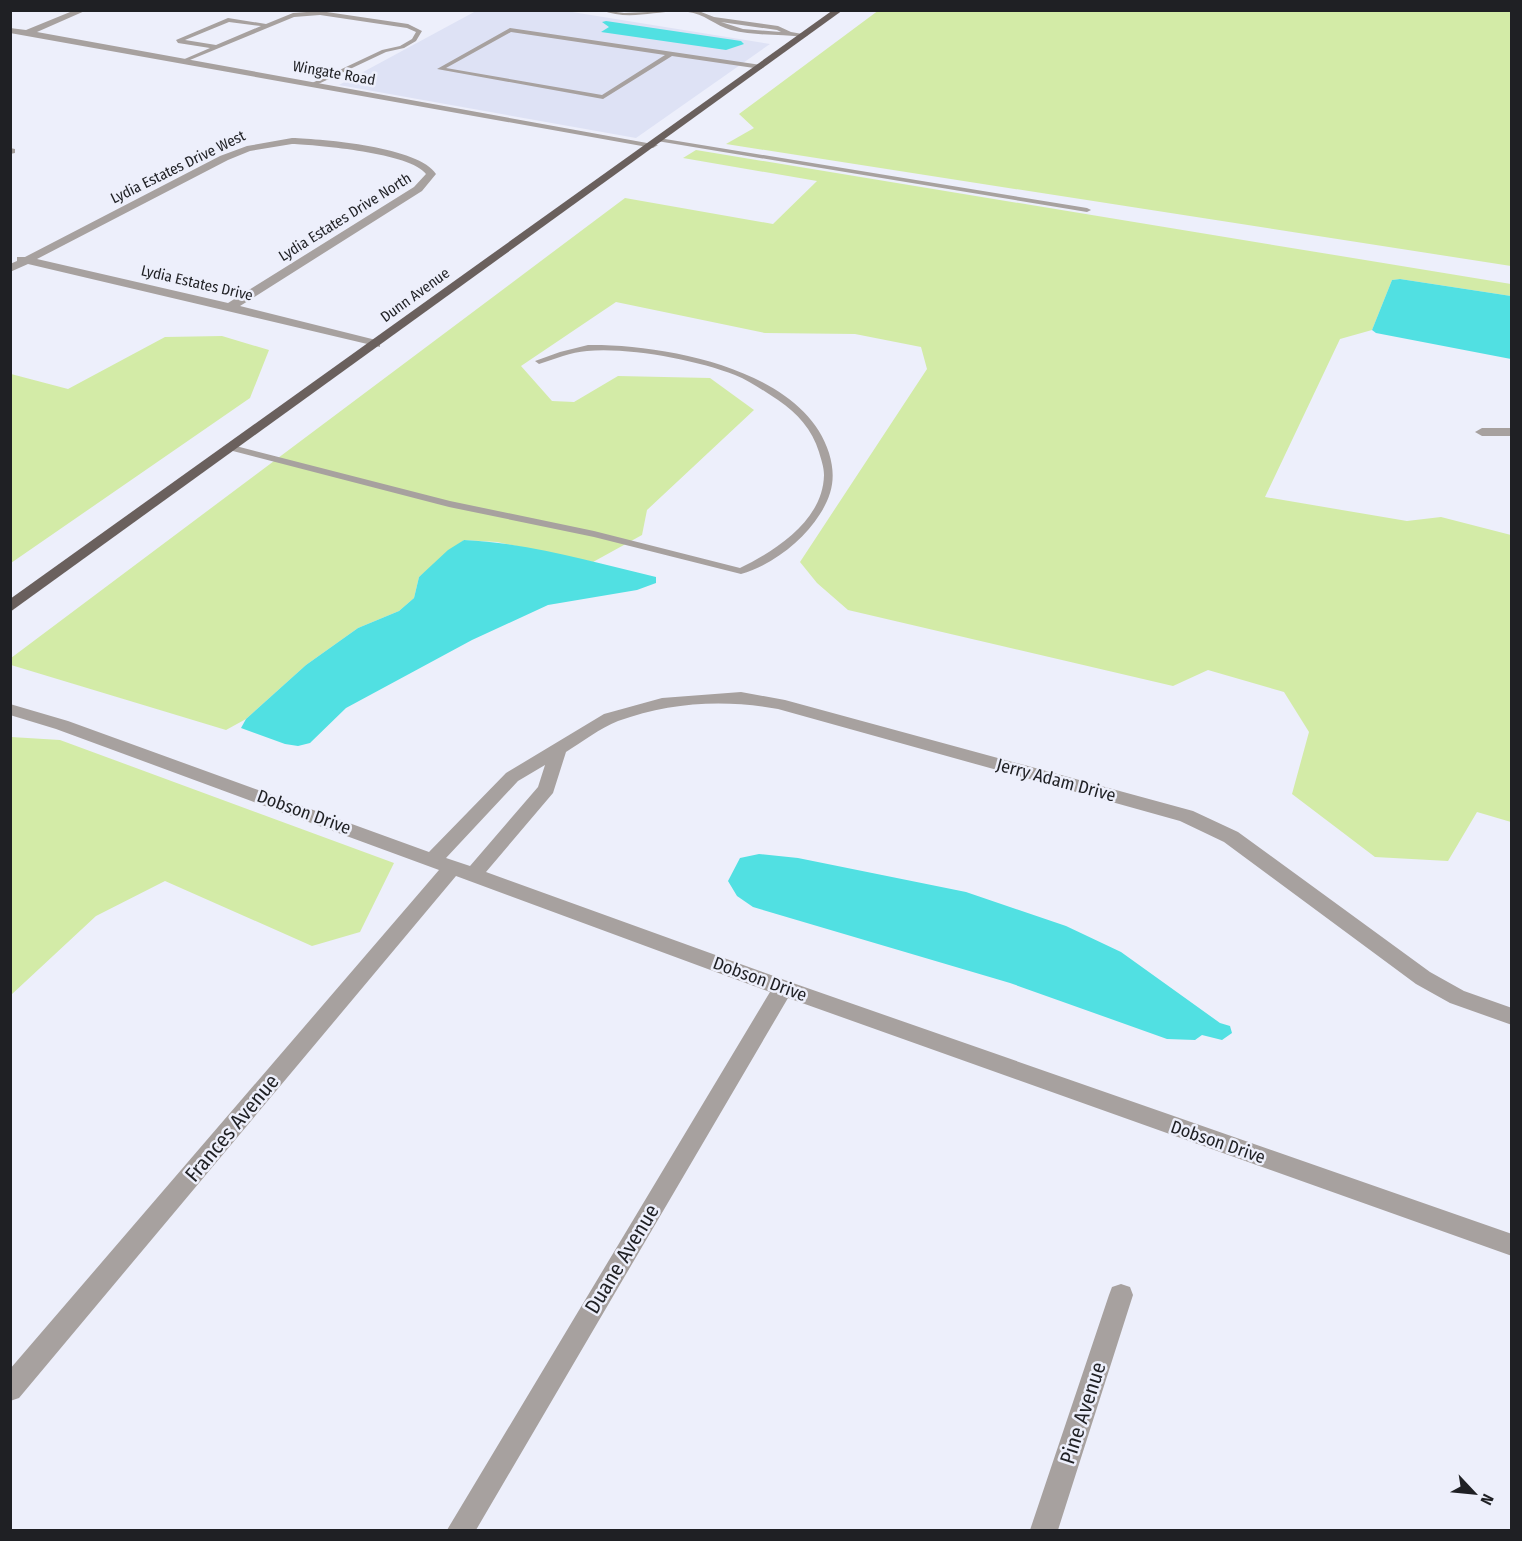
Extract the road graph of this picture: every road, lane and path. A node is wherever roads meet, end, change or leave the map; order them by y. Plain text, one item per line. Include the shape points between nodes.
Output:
1 (83, 10) edge
2 (603, 10) edge
3 (689, 10) edge
4 (839, 10) edge
5 (265, 25) junction
6 (10, 30) edge
7 (203, 30) junction
8 (27, 33) junction
9 (222, 33) dead end
10 (231, 34) dead end
11 (805, 35) junction
12 (240, 36) junction
13 (416, 37) junction
14 (406, 40) dead end
15 (216, 47) junction
16 (669, 55) junction
17 (183, 61) junction
18 (760, 66) junction
19 (314, 84) junction
20 (656, 142) junction
21 (353, 148) joint
22 (1088, 210) dead end
23 (10, 257) edge
24 (26, 261) junction
25 (10, 269) edge
26 (230, 307) junction
27 (376, 344) junction
28 (539, 361) dead end
29 (1482, 432) dead end
30 (1512, 432) edge
31 (232, 448) junction
32 (10, 607) edge
33 (10, 709) edge
34 (558, 749) junction
35 (453, 867) junction
36 (783, 988) junction
37 (1512, 1017) edge
38 (1512, 1245) edge
39 (1121, 1295) dead end
40 (10, 1389) edge
41 (461, 1530) edge
42 (1044, 1530) edge

1 - 8 street
2 - 3 lane via 624,15
3 - 11 lane via 713,19
4 - 11 main road, Dunn Avenue
5 - 7 lane via 228,20
5 - 12 lane
5 - 13 lane via 293,15 320,13 418,28
6 - 8 street, Wingate Road
7 - 9 lane
7 - 15 lane via 178,40
8 - 17 street, Wingate Road
10 - 12 lane
11 - 18 main road, Dunn Avenue
12 - 15 lane
13 - 14 lane
13 - 19 lane via 402,47
15 - 17 lane
16 - 16 lane via 510,30 440,69 603,97
16 - 18 lane
17 - 19 street, Wingate Road
18 - 20 main road, Dunn Avenue
19 - 20 street, Wingate Road
20 - 22 lane
20 - 27 main road, Dunn Avenue
21 - 24 street, Lydia Estates Drive West via 300,139 238,150
21 - 26 street, Lydia Estates Drive North via 420,162 431,174 418,189
23 - 24 street, Lydia Estates Drive
24 - 25 street, Lydia Estates Drive West
24 - 26 street, Lydia Estates Drive
26 - 27 street, Lydia Estates Drive
27 - 31 main road, Dunn Avenue
28 - 31 lane via 587,348 623,349 739,374 808,421 821,444 829,474 825,497 790,542 764,562 741,571 594,534 449,504
29 - 30 street
31 - 32 main road, Dunn Avenue
33 - 35 street, Dobson Drive via 62,724
34 - 35 street, Jerry Adam Drive via 512,777 463,831
34 - 35 street via 548,789
34 - 37 street, Jerry Adam Drive via 610,718 662,704 741,697 817,714 1186,816 1231,837 1423,978 1457,997
35 - 36 street, Dobson Drive
35 - 40 street, Frances Avenue
36 - 38 street, Dobson Drive
36 - 41 street, Duane Avenue
39 - 42 street, Pine Avenue

